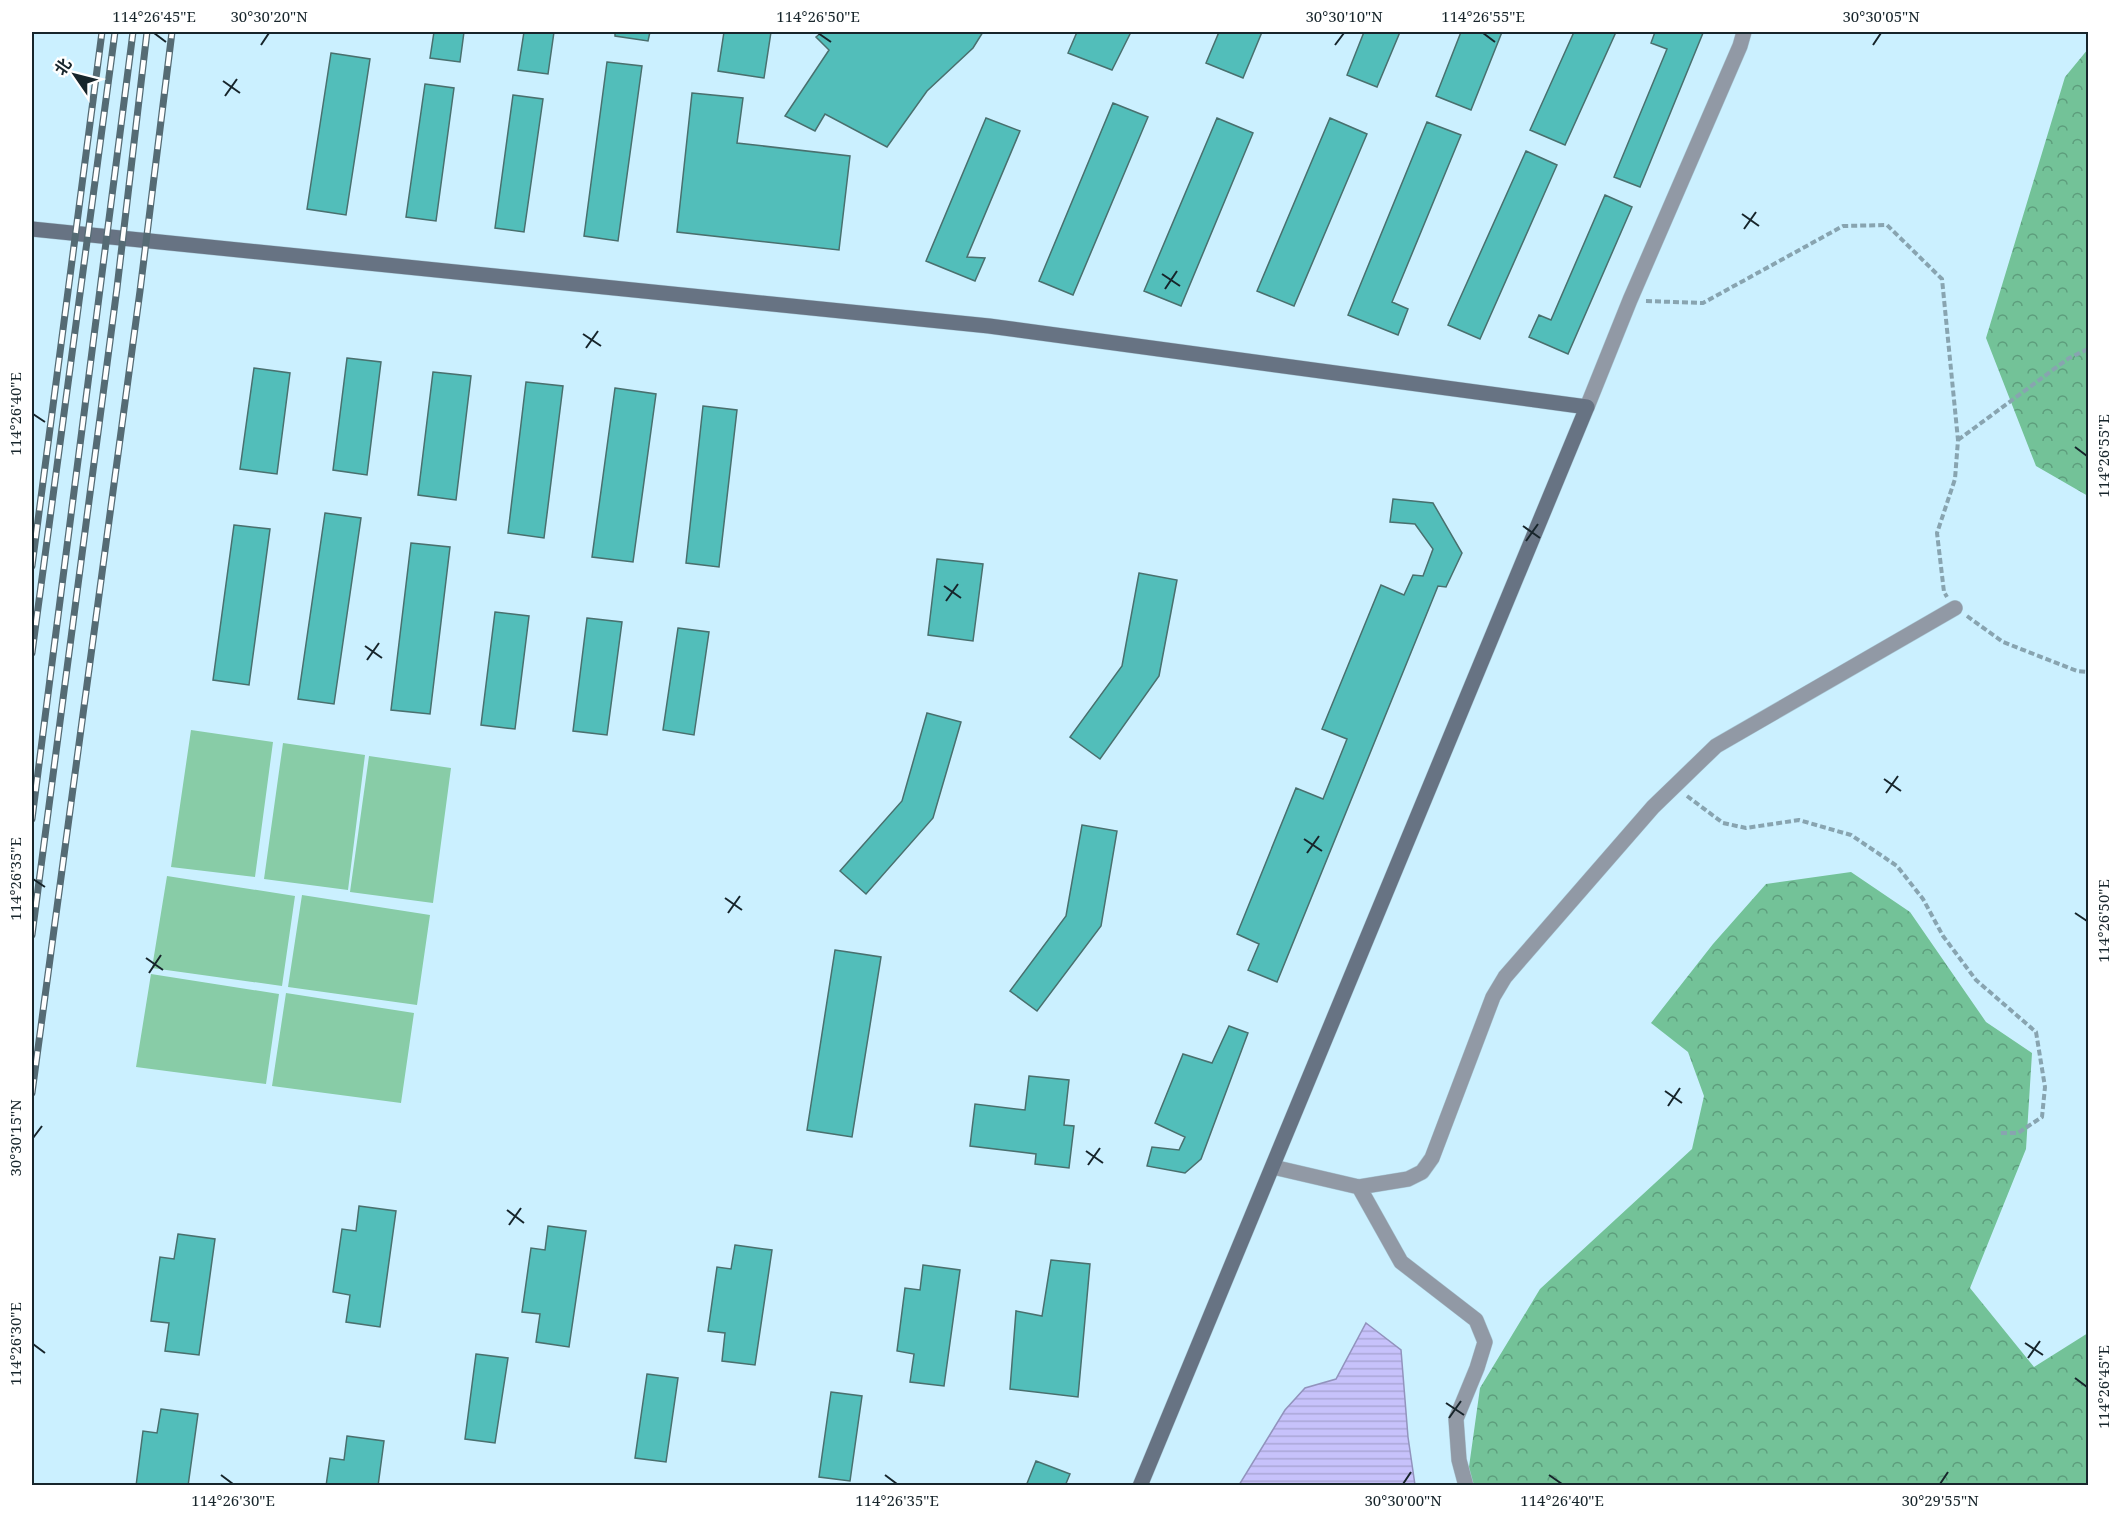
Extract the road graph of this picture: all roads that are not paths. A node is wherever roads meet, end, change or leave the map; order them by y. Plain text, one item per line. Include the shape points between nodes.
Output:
1 (1744, 32) edge
2 (32, 229) edge
3 (1587, 407) junction
4 (1955, 608) road end
5 (1273, 1167) junction
6 (1359, 1187) junction
7 (1140, 1485) edge
8 (1466, 1485) edge

1 - 3 street
2 - 3 main road via 989,326
3 - 5 main road
4 - 6 street via 1716,746 1653,807 1505,977 1493,997 1432,1158 1422,1172 1408,1179
5 - 6 street
5 - 7 main road
6 - 8 street via 1401,1262 1476,1320 1485,1342 1456,1419 1459,1460

